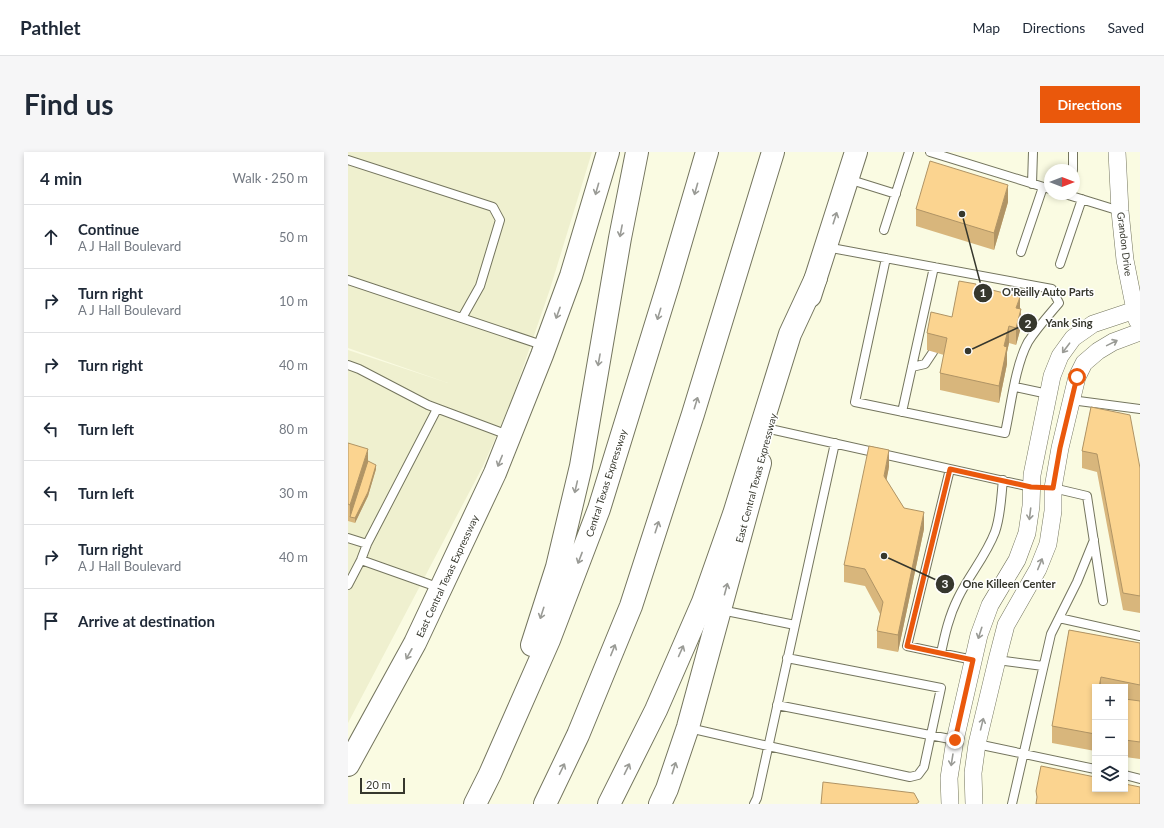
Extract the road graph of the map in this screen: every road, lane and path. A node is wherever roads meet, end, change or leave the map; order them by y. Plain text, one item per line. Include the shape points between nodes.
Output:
1 (608, 152) edge
2 (637, 152) edge
3 (707, 152) edge
4 (773, 152) edge
5 (856, 152) edge
6 (909, 152) edge
7 (930, 152) edge
8 (1033, 152) edge
9 (1073, 152) edge
10 (1117, 152) edge
11 (348, 160) edge
12 (1073, 164) edge
13 (847, 179) junction
14 (1032, 184) junction
15 (1044, 187) edge
16 (1044, 193) edge
17 (896, 194) junction
18 (1082, 199) joint
19 (1120, 211) junction
20 (884, 230) dead end
21 (825, 247) junction
22 (1021, 252) dead end
23 (886, 258) junction
24 (1060, 264) dead end
25 (934, 267) junction
26 (816, 278) junction
27 (348, 280) edge
28 (926, 304) junction
29 (1135, 310) junction
30 (934, 312) edge
31 (462, 318) junction
32 (1140, 333) edge
33 (546, 346) junction
34 (933, 352) dead end
35 (348, 365) edge
36 (912, 367) junction
37 (1015, 387) junction
38 (1048, 394) junction
39 (1071, 400) junction
40 (1140, 408) edge
41 (437, 409) junction
42 (902, 412) junction
43 (770, 429) junction
44 (510, 436) junction
45 (835, 443) junction
46 (950, 469) junction
47 (1003, 480) junction
48 (1031, 487) junction
49 (1053, 488) junction
50 (348, 538) edge
51 (1094, 540) junction
52 (367, 544) junction
53 (361, 560) junction
54 (348, 585) edge
55 (441, 588) junction
56 (1103, 601) dead end
57 (720, 610) junction
58 (1059, 618) junction
59 (795, 625) junction
60 (1140, 636) edge
61 (941, 653) junction
62 (787, 658) junction
63 (973, 660) junction
64 (997, 660) junction
65 (1043, 666) junction
66 (777, 705) junction
67 (688, 727) junction
68 (931, 735) junction
69 (955, 740) junction
70 (977, 744) junction
71 (768, 746) junction
72 (1024, 753) junction
73 (348, 765) edge
74 (1092, 768) edge
75 (490, 774) junction
76 (1128, 777) edge
77 (1140, 779) edge
78 (475, 804) edge
79 (545, 804) edge
80 (609, 804) edge
81 (660, 804) edge
82 (754, 804) edge
83 (950, 804) edge
84 (974, 804) edge
85 (1012, 804) edge

1 -> 33 main road, East Central Texas Expressway via 571,276
2 -> 75 main road via 581,466 557,568
3 -> 75 main road, Central Texas Expressway via 599,509 549,640
79 -> 4 main road via 578,735 631,606
5 - 13 main road, East Central Texas Expressway
6 - 17 lane
7 - 14 lane
8 - 14 lane
9 - 12 lane
10 - 19 street, Grandon Drive
11 - 31 lane via 493,207 500,220 480,286
13 - 17 lane
21 -> 13 main road, East Central Texas Expressway
14 - 15 lane
16 - 22 lane
17 - 20 lane
18 - 19 lane
18 - 24 lane
19 - 29 street, Grandon Drive via 1125,260
21 - 23 lane
21 - 26 main road, East Central Texas Expressway
23 - 25 lane
23 - 42 lane via 856,402
25 - 28 lane
25 - 37 lane via 1052,289 1059,303 1040,324 1028,343 1020,362
26 - 43 main road, East Central Texas Expressway
80 -> 26 main road via 656,710 703,602 734,514 790,334
27 - 31 lane
28 - 30 lane
28 - 36 lane
29 - 32 street, Grandon Drive
29 -> 38 street via 1093,324 1073,338 1060,356
31 - 33 lane
39 -> 32 street via 1084,363 1113,342
33 - 44 main road, East Central Texas Expressway
34 - 36 lane via 925,364
35 - 41 lane
36 - 42 lane
37 - 38 lane
37 - 42 lane via 1005,433
38 - 39 street
38 - 48 street
39 - 40 lane
39 - 49 street
41 - 44 lane
41 - 52 lane
43 - 45 lane
57 -> 43 main road, East Central Texas Expressway
44 -> 55 main road, East Central Texas Expressway
45 - 46 lane
45 - 59 lane
46 - 47 lane
46 - 61 lane via 907,646
47 - 48 lane
47 - 61 lane via 995,531 986,553 958,597 948,620
48 - 49 street
48 -> 63 street via 1027,533 1017,560 990,605
49 - 51 lane via 1087,496
64 -> 49 street via 1006,625 1038,569 1048,544 1053,511
50 - 52 lane
51 - 56 lane
51 - 58 lane
52 - 53 lane
53 - 54 lane
53 - 55 lane
55 -> 73 main road, East Central Texas Expressway
57 - 59 lane
57 - 67 main road, East Central Texas Expressway
58 - 60 lane
58 - 65 lane via 1051,634
59 - 62 lane
61 - 63 lane
62 - 66 lane
62 - 68 lane via 941,688
63 - 64 street
63 - 69 street
64 - 65 lane
70 -> 64 street
65 - 72 lane
66 - 68 lane
66 - 71 lane
67 - 71 lane
81 -> 67 main road, East Central Texas Expressway
68 - 69 lane
68 - 71 lane via 924,766 918,775 910,777
69 - 70 street
69 -> 83 street via 949,778
70 - 72 lane
70 - 84 street via 973,773
71 - 82 lane
72 - 74 lane
72 - 85 lane
75 - 78 main road, Central Texas Expressway
76 - 77 lane

